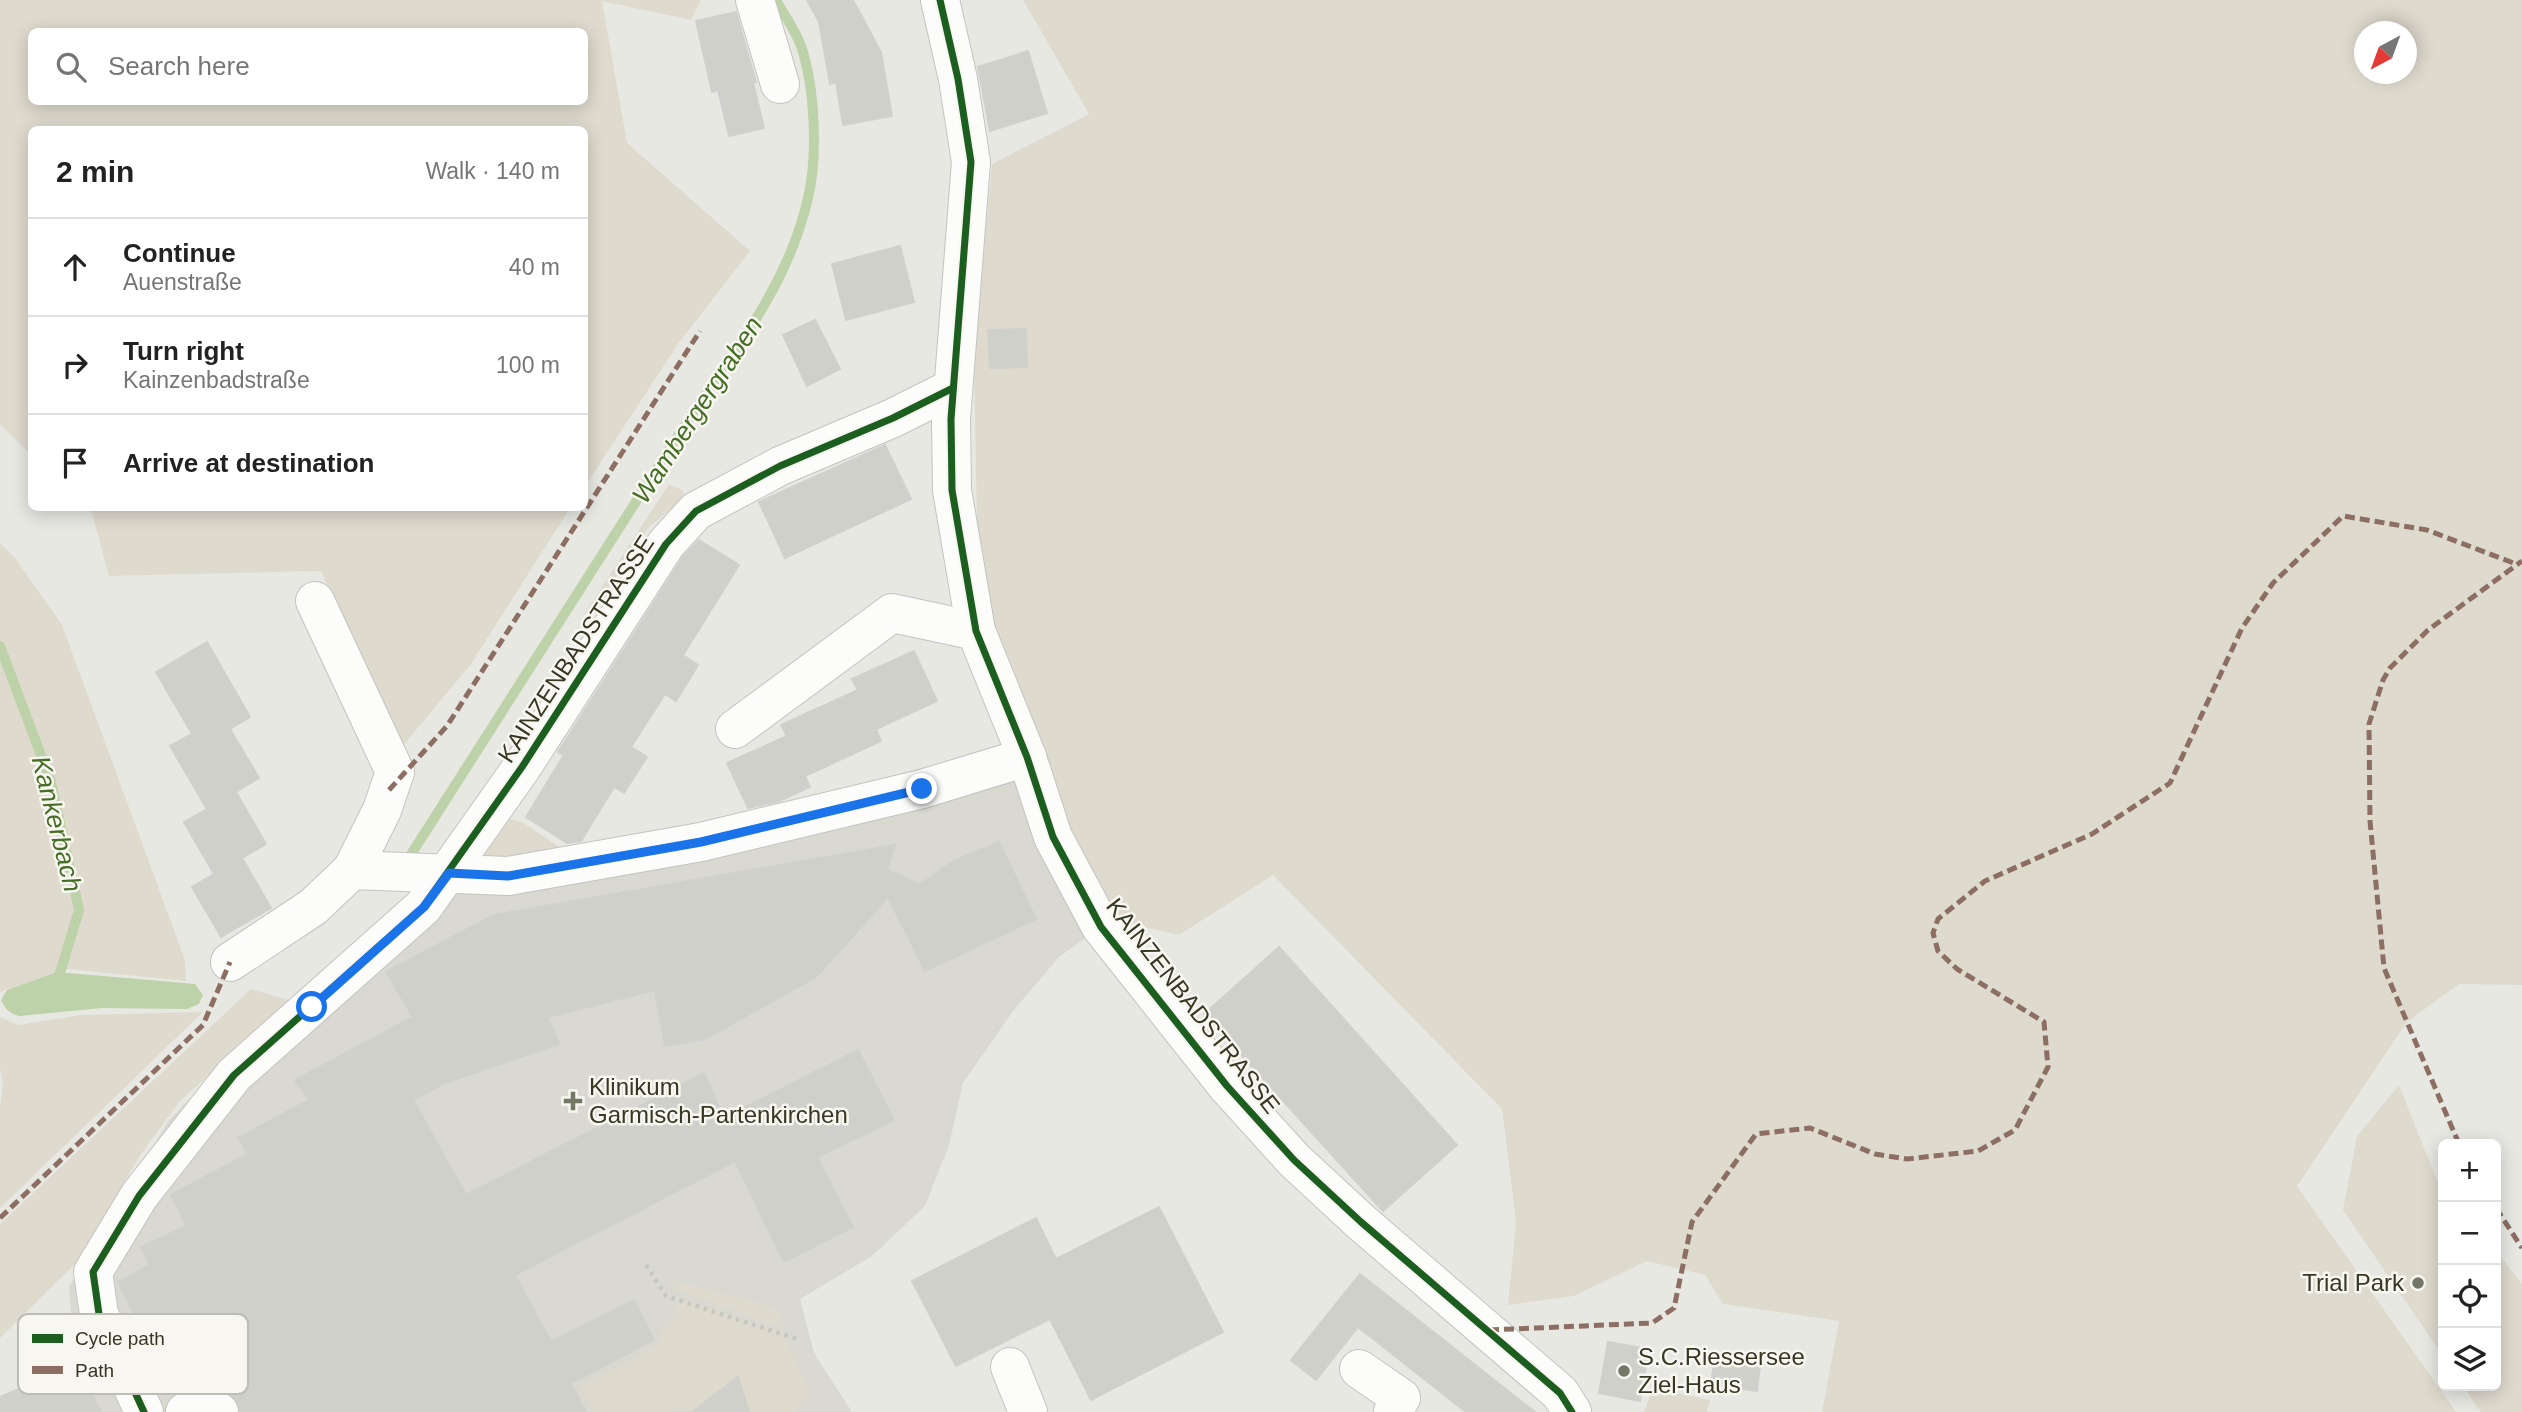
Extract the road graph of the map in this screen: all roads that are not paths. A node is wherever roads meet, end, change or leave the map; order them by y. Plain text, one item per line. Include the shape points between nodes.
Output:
1 (755, 0) edge
2 (940, 0) edge
3 (779, 84) dead end
4 (953, 388) junction
5 (315, 601) dead end
6 (976, 631) junction
7 (735, 729) dead end
8 (1027, 757) junction
9 (363, 870) junction
10 (436, 874) junction
11 (230, 962) dead end
12 (99, 1314) edge
13 (1010, 1367) dead end
14 (1359, 1368) dead end
15 (136, 1394) edge
16 (144, 1412) edge
17 (186, 1412) edge
18 (219, 1412) edge
19 (1028, 1412) edge
20 (1393, 1412) edge
21 (1572, 1412) edge

1 - 3 street
2 - 4 street, KAINZENBADSTRASSE via 971,162
4 - 6 street, KAINZENBADSTRASSE via 952,491
4 - 10 street, KAINZENBADSTRASSE via 780,466 696,511 666,544
5 - 9 street via 394,772
6 - 7 street via 892,613
6 - 8 street, KAINZENBADSTRASSE
8 - 10 street via 922,789 701,842 508,876
8 - 21 street, KAINZENBADSTRASSE via 1053,837 1101,927 1227,1086 1294,1160 1560,1393
9 - 10 street
9 - 11 street
10 - 12 street, KAINZENBADSTRASSE via 424,907 234,1075 139,1196 93,1272
13 - 19 street
14 - 20 street via 1401,1398
15 - 16 street, KAINZENBADSTRASSE
17 - 18 street via 202,1404

